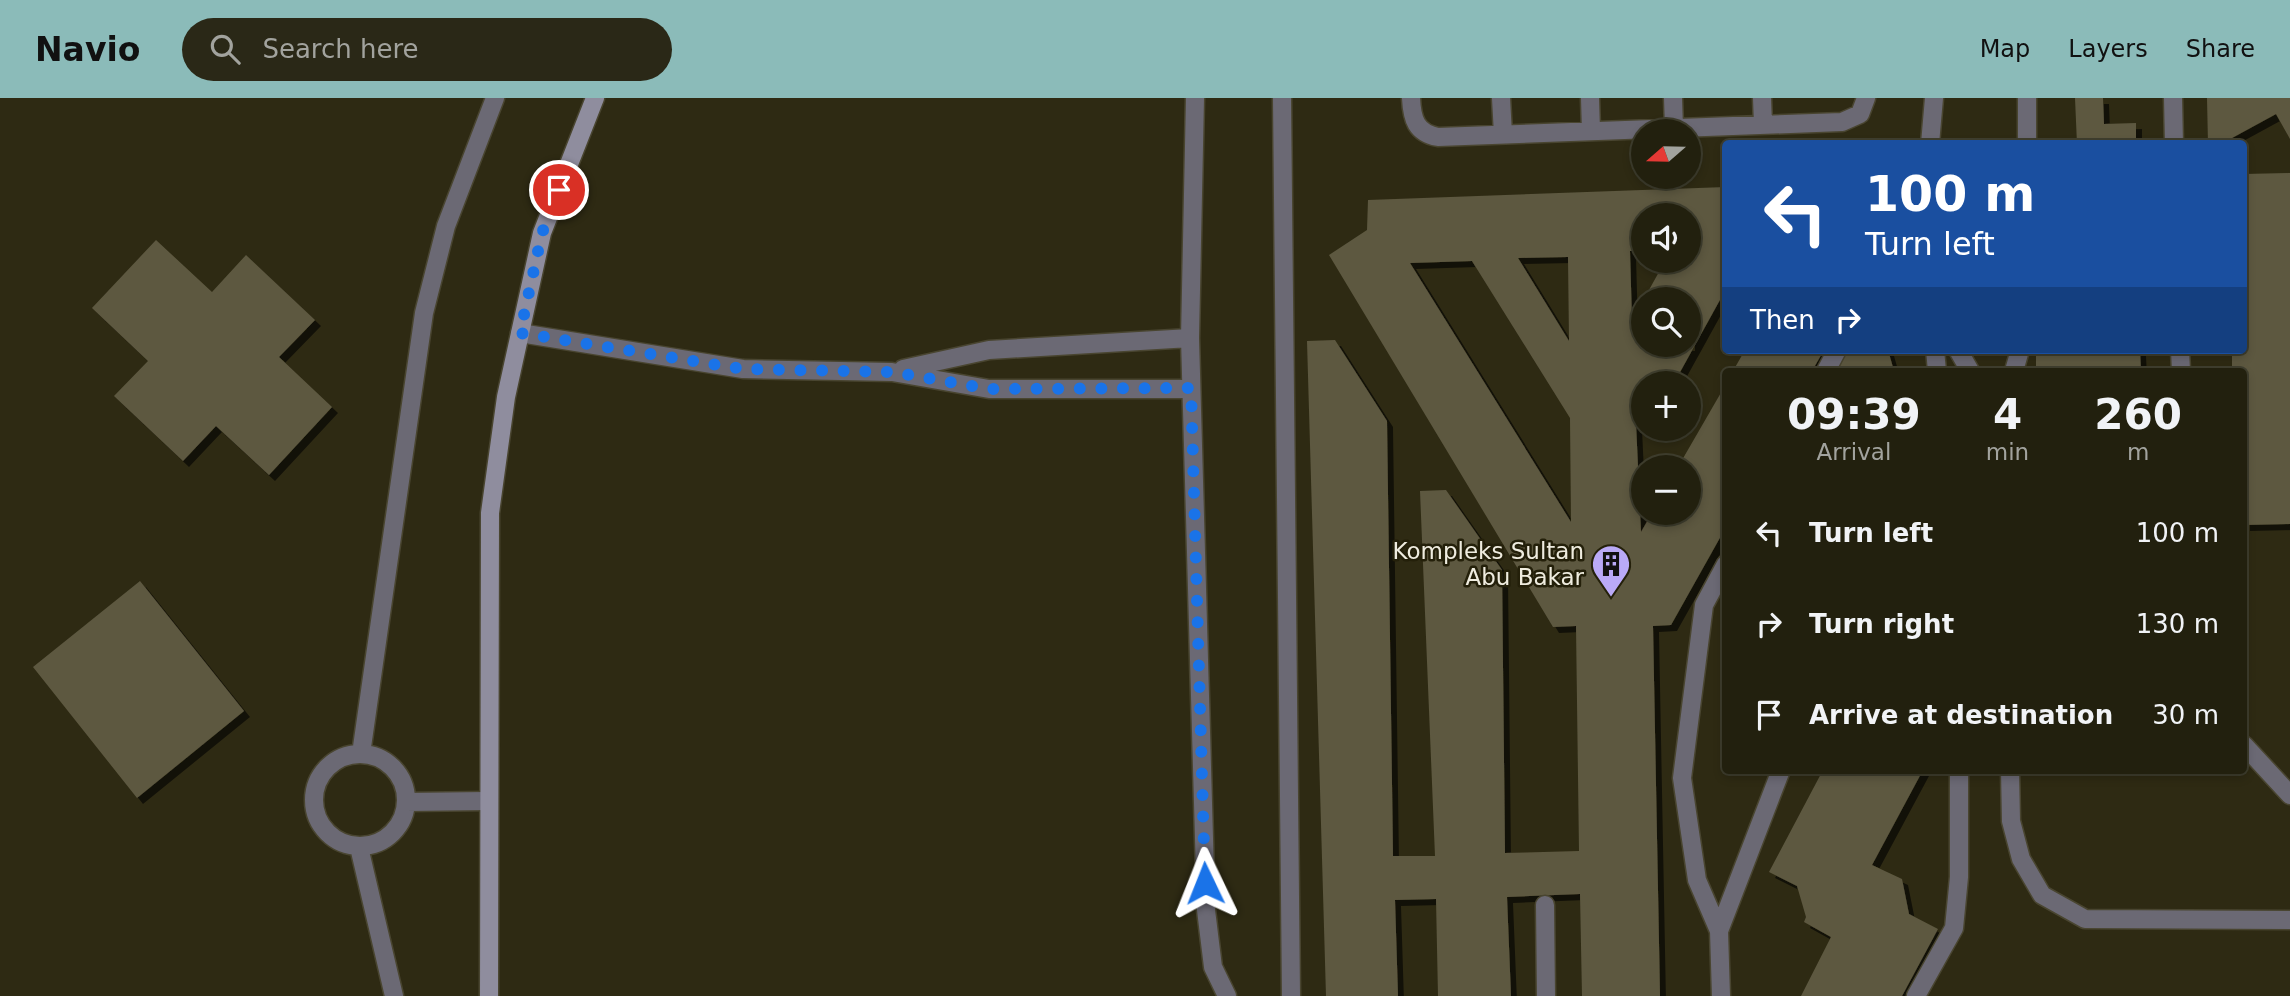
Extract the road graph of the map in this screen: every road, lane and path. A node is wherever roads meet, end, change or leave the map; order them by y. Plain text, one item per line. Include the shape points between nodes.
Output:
1 (495, 98) edge
2 (595, 98) edge
3 (1195, 98) edge
4 (1282, 98) edge
5 (1411, 98) edge
6 (1502, 98) edge
7 (1590, 98) edge
8 (1673, 98) edge
9 (1762, 98) edge
10 (1866, 98) edge
11 (1934, 98) edge
12 (2027, 98) edge
13 (2173, 98) edge
14 (1674, 119) edge
15 (1763, 124) junction
16 (1701, 127) edge
17 (1631, 130) edge
18 (1591, 131) junction
19 (1503, 134) junction
20 (1930, 140) edge
21 (2027, 140) edge
22 (2174, 140) edge
23 (520, 333) junction
24 (1190, 338) junction
25 (892, 372) junction
26 (1191, 388) junction
27 (1722, 571) edge
28 (2247, 748) edge
29 (361, 754) junction
30 (1779, 774) edge
31 (1959, 774) edge
32 (2010, 774) edge
33 (2290, 795) edge
34 (487, 801) junction
35 (406, 802) junction
36 (359, 847) junction
37 (1545, 905) dead end
38 (2290, 920) edge
39 (1719, 931) junction
40 (394, 996) edge
41 (489, 996) edge
42 (1227, 996) edge
43 (1291, 996) edge
44 (1546, 996) edge
45 (1721, 996) edge
46 (1916, 996) edge

1 - 29 lane via 446,226 424,313
2 - 23 street via 542,233
3 - 24 lane
4 - 43 lane
5 - 19 lane via 1414,122 1428,135
6 - 19 lane
7 - 18 lane
8 - 14 lane
9 - 15 lane
10 - 15 lane via 1860,114 1852,120
11 - 20 lane
12 - 21 lane
13 - 22 lane
15 - 16 lane
17 - 18 lane
18 - 19 lane
23 - 25 lane via 743,369
23 - 34 street via 490,513
24 - 25 lane via 989,350
24 - 26 lane
25 - 26 lane via 989,389
26 - 42 lane via 1206,910 1213,967
27 - 39 lane via 1704,605 1682,778 1697,880
28 - 33 lane
29 - 35 lane via 393,768 403,783
29 - 36 lane via 328,766 317,782 313,800 326,833 341,844
30 - 39 lane
31 - 46 lane via 1954,928
32 - 38 lane via 2011,821 2021,859 2042,895 2085,919
34 - 35 lane
34 - 41 street
35 - 36 lane via 392,834 377,844
36 - 40 lane
37 - 44 lane
39 - 45 lane

